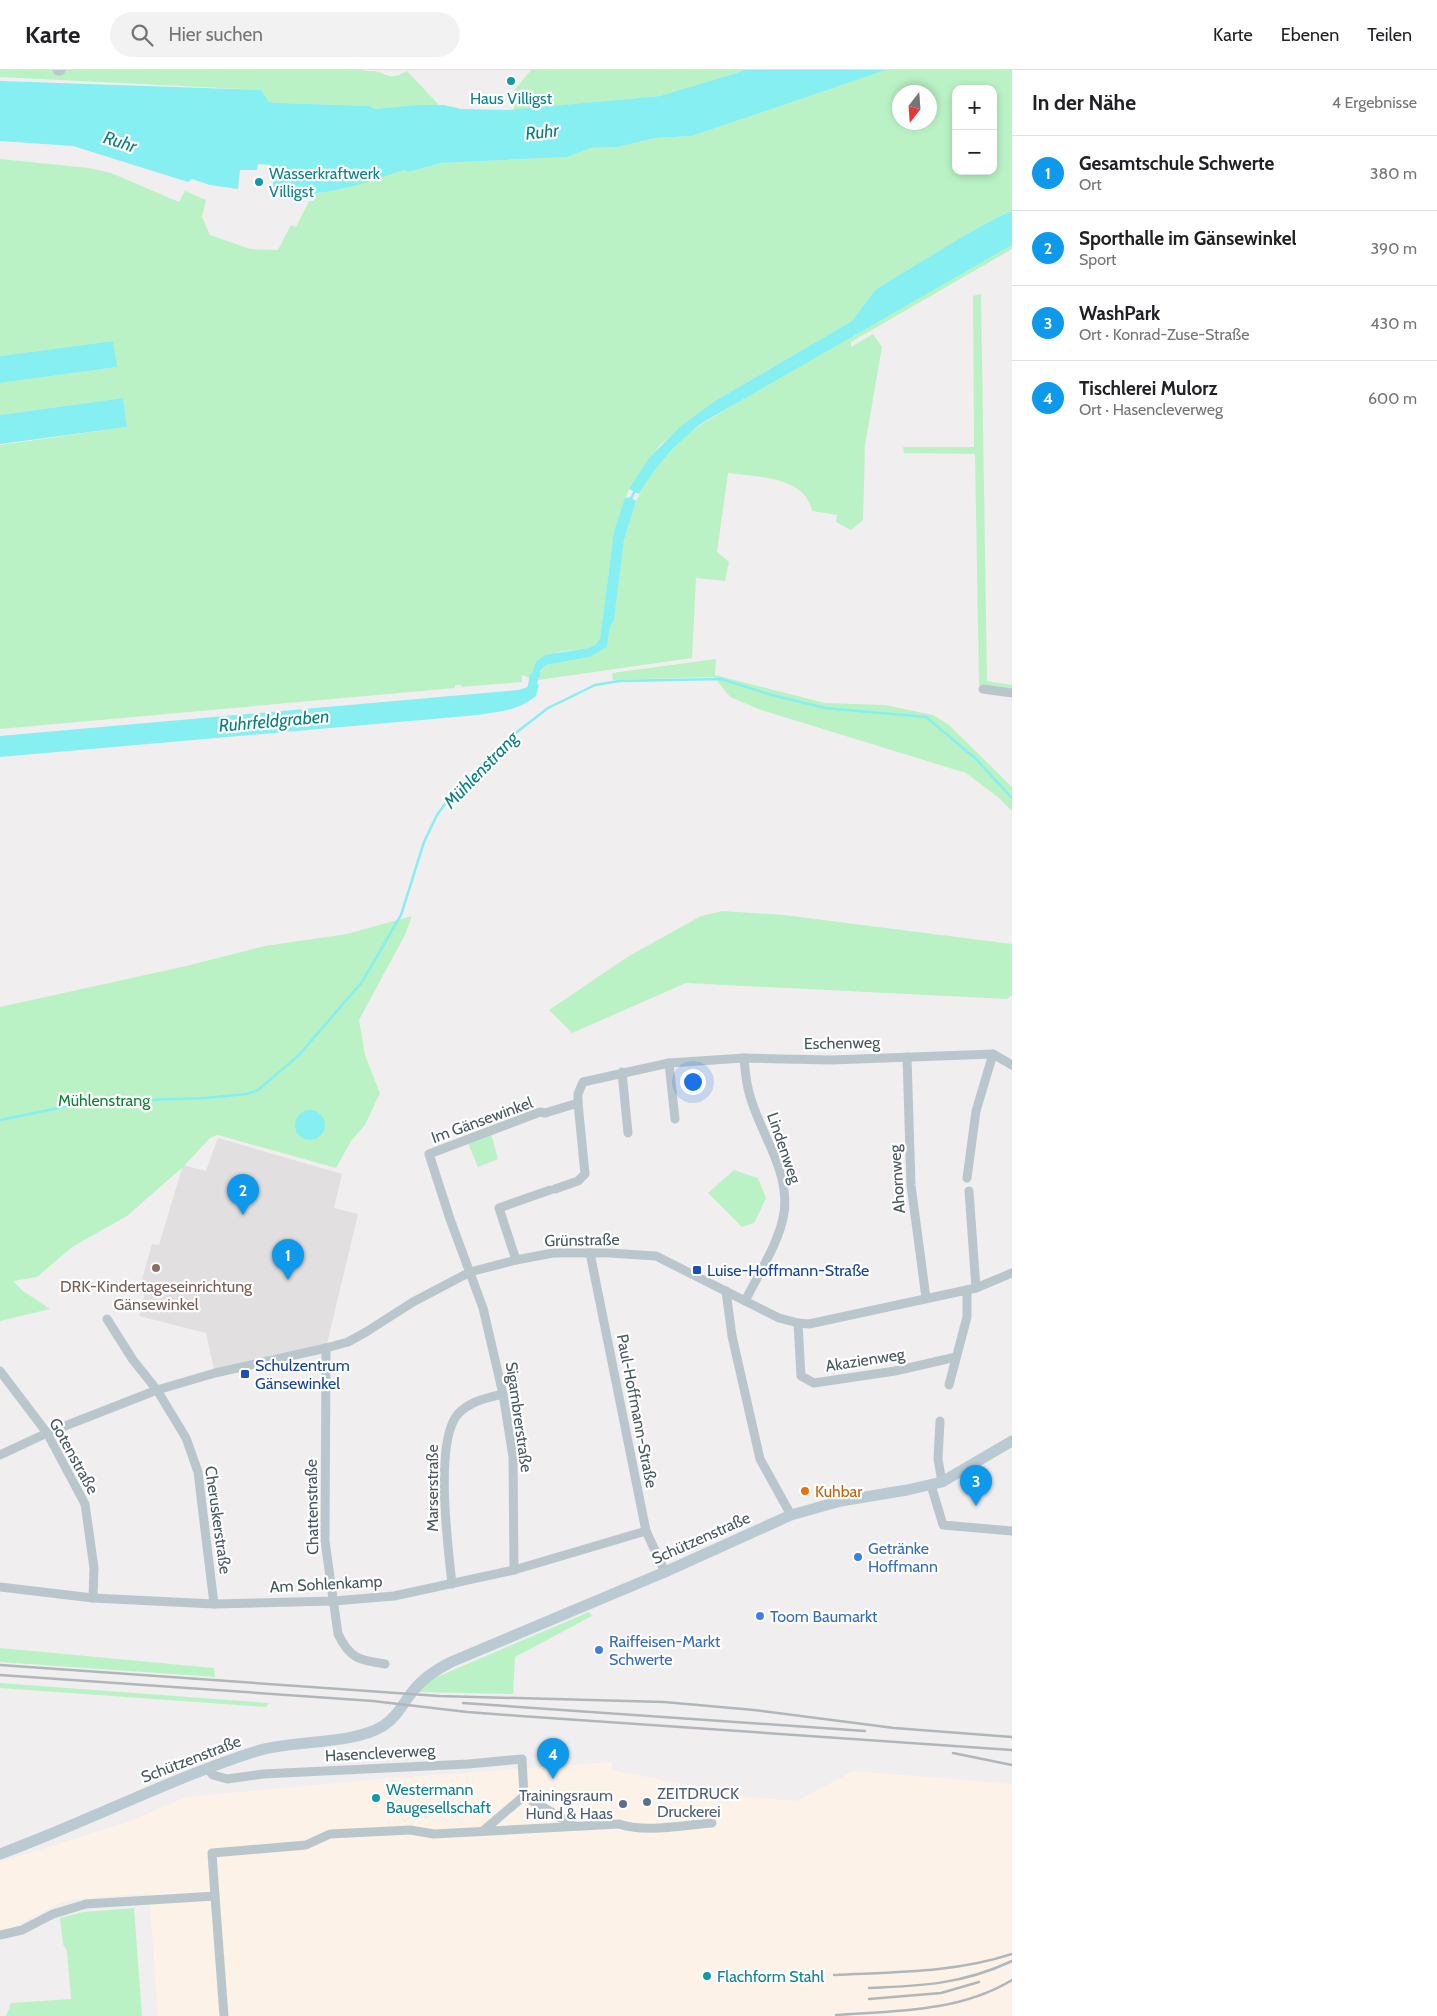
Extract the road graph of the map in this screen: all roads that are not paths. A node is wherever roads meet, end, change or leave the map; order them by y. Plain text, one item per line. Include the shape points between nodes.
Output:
1 (983, 689) dead end
2 (1012, 693) edge
3 (993, 1054) junction
4 (907, 1057) junction
5 (744, 1058) junction
6 (669, 1063) junction
7 (1012, 1065) edge
8 (622, 1072) junction
9 (578, 1103) junction
10 (675, 1119) dead end
11 (628, 1133) dead end
12 (967, 1178) dead end
13 (969, 1191) dead end
14 (590, 1252) junction
15 (516, 1260) junction
16 (470, 1272) junction
17 (1012, 1273) edge
18 (971, 1289) junction
19 (726, 1291) junction
20 (926, 1298) junction
21 (746, 1301) junction
22 (107, 1320) dead end
23 (798, 1324) junction
24 (326, 1348) junction
25 (956, 1357) junction
26 (0, 1371) edge
27 (950, 1385) dead end
28 (157, 1390) junction
29 (503, 1394) junction
30 (940, 1421) dead end
31 (47, 1433) junction
32 (1012, 1441) edge
33 (0, 1455) edge
34 (937, 1483) junction
35 (791, 1515) junction
36 (646, 1531) junction
37 (1012, 1531) edge
38 (514, 1570) junction
39 (665, 1572) junction
40 (452, 1584) junction
41 (0, 1587) edge
42 (93, 1598) junction
43 (334, 1601) junction
44 (214, 1604) junction
45 (385, 1664) dead end
46 (207, 1768) junction
47 (524, 1796) junction
48 (712, 1824) dead end
49 (575, 1826) junction
50 (483, 1831) junction
51 (0, 1854) edge
52 (215, 1896) junction
53 (0, 1935) edge
54 (224, 2016) edge

1 - 2 street
3 - 4 street, Eschenweg
3 - 7 street
3 - 12 street via 976,1111
4 - 5 street, Eschenweg via 831,1060
4 - 20 street, Ahornweg via 911,1185
5 - 6 street, Eschenweg
5 - 21 street, Lindenweg via 749,1096 782,1178 785,1199 778,1234
6 - 8 street, Eschenweg
6 - 10 street
8 - 9 street, Eschenweg via 583,1082
8 - 11 street
9 - 15 street, Eschenweg via 585,1174 582,1178 499,1208
9 - 16 street, Im Gänsewinkel via 545,1114 540,1112 429,1154
13 - 18 street
14 - 15 street, Grünstraße via 553,1253
14 - 19 street, Grünstraße via 656,1256
14 - 36 street, Paul-Hoffmann-Straße
15 - 16 street, Grünstraße
16 - 24 street, Grünstraße via 348,1342
16 - 29 street, Sigambrerstraße via 483,1308
17 - 18 street, Grünstraße
18 - 20 street, Grünstraße
18 - 25 street
19 - 21 street, Grünstraße
19 - 35 street via 732,1336 760,1459
20 - 23 street, Grünstraße
21 - 23 street, Grünstraße
22 - 28 street
23 - 25 street, Akazienweg via 801,1376 814,1383 895,1371
24 - 28 street, Grünstraße
24 - 43 street, Chattenstraße via 325,1541
25 - 27 street
26 - 31 street, Gotenstraße
28 - 31 street, Grünstraße
28 - 44 street, Cheruskerstraße via 186,1438 198,1472
29 - 38 street, Sigambrerstraße via 513,1456
29 - 40 street, Marserstraße via 474,1402 458,1414 446,1442 445,1513
30 - 34 street
31 - 33 street, Grünstraße
31 - 42 street, Gotenstraße via 85,1504 94,1568
32 - 34 main road, Schützenstraße
34 - 35 main road, Schützenstraße via 841,1501
34 - 37 street via 937,1510 943,1525
35 - 39 main road, Schützenstraße
36 - 38 street, Am Sohlenkamp
36 - 39 street, Paul-Hoffmann-Straße
38 - 40 street, Am Sohlenkamp
39 - 46 main road, Schützenstraße via 437,1669 424,1679 397,1714 383,1726 365,1733 259,1750
40 - 43 street, Am Sohlenkamp via 394,1596
41 - 42 street, Am Sohlenkamp
42 - 44 street, Am Sohlenkamp
43 - 44 street, Am Sohlenkamp
43 - 45 street, Chattenstraße via 338,1634 343,1645 360,1660
46 - 47 street, Hasencleverweg via 213,1775 227,1779 263,1774 522,1759
46 - 51 main road, Schützenstraße via 63,1831
47 - 49 street
47 - 50 street
48 - 49 street via 643,1828 619,1824
49 - 50 street
50 - 52 street via 330,1834 306,1845 212,1852
52 - 53 street via 86,1904 53,1914 22,1930
52 - 54 street

